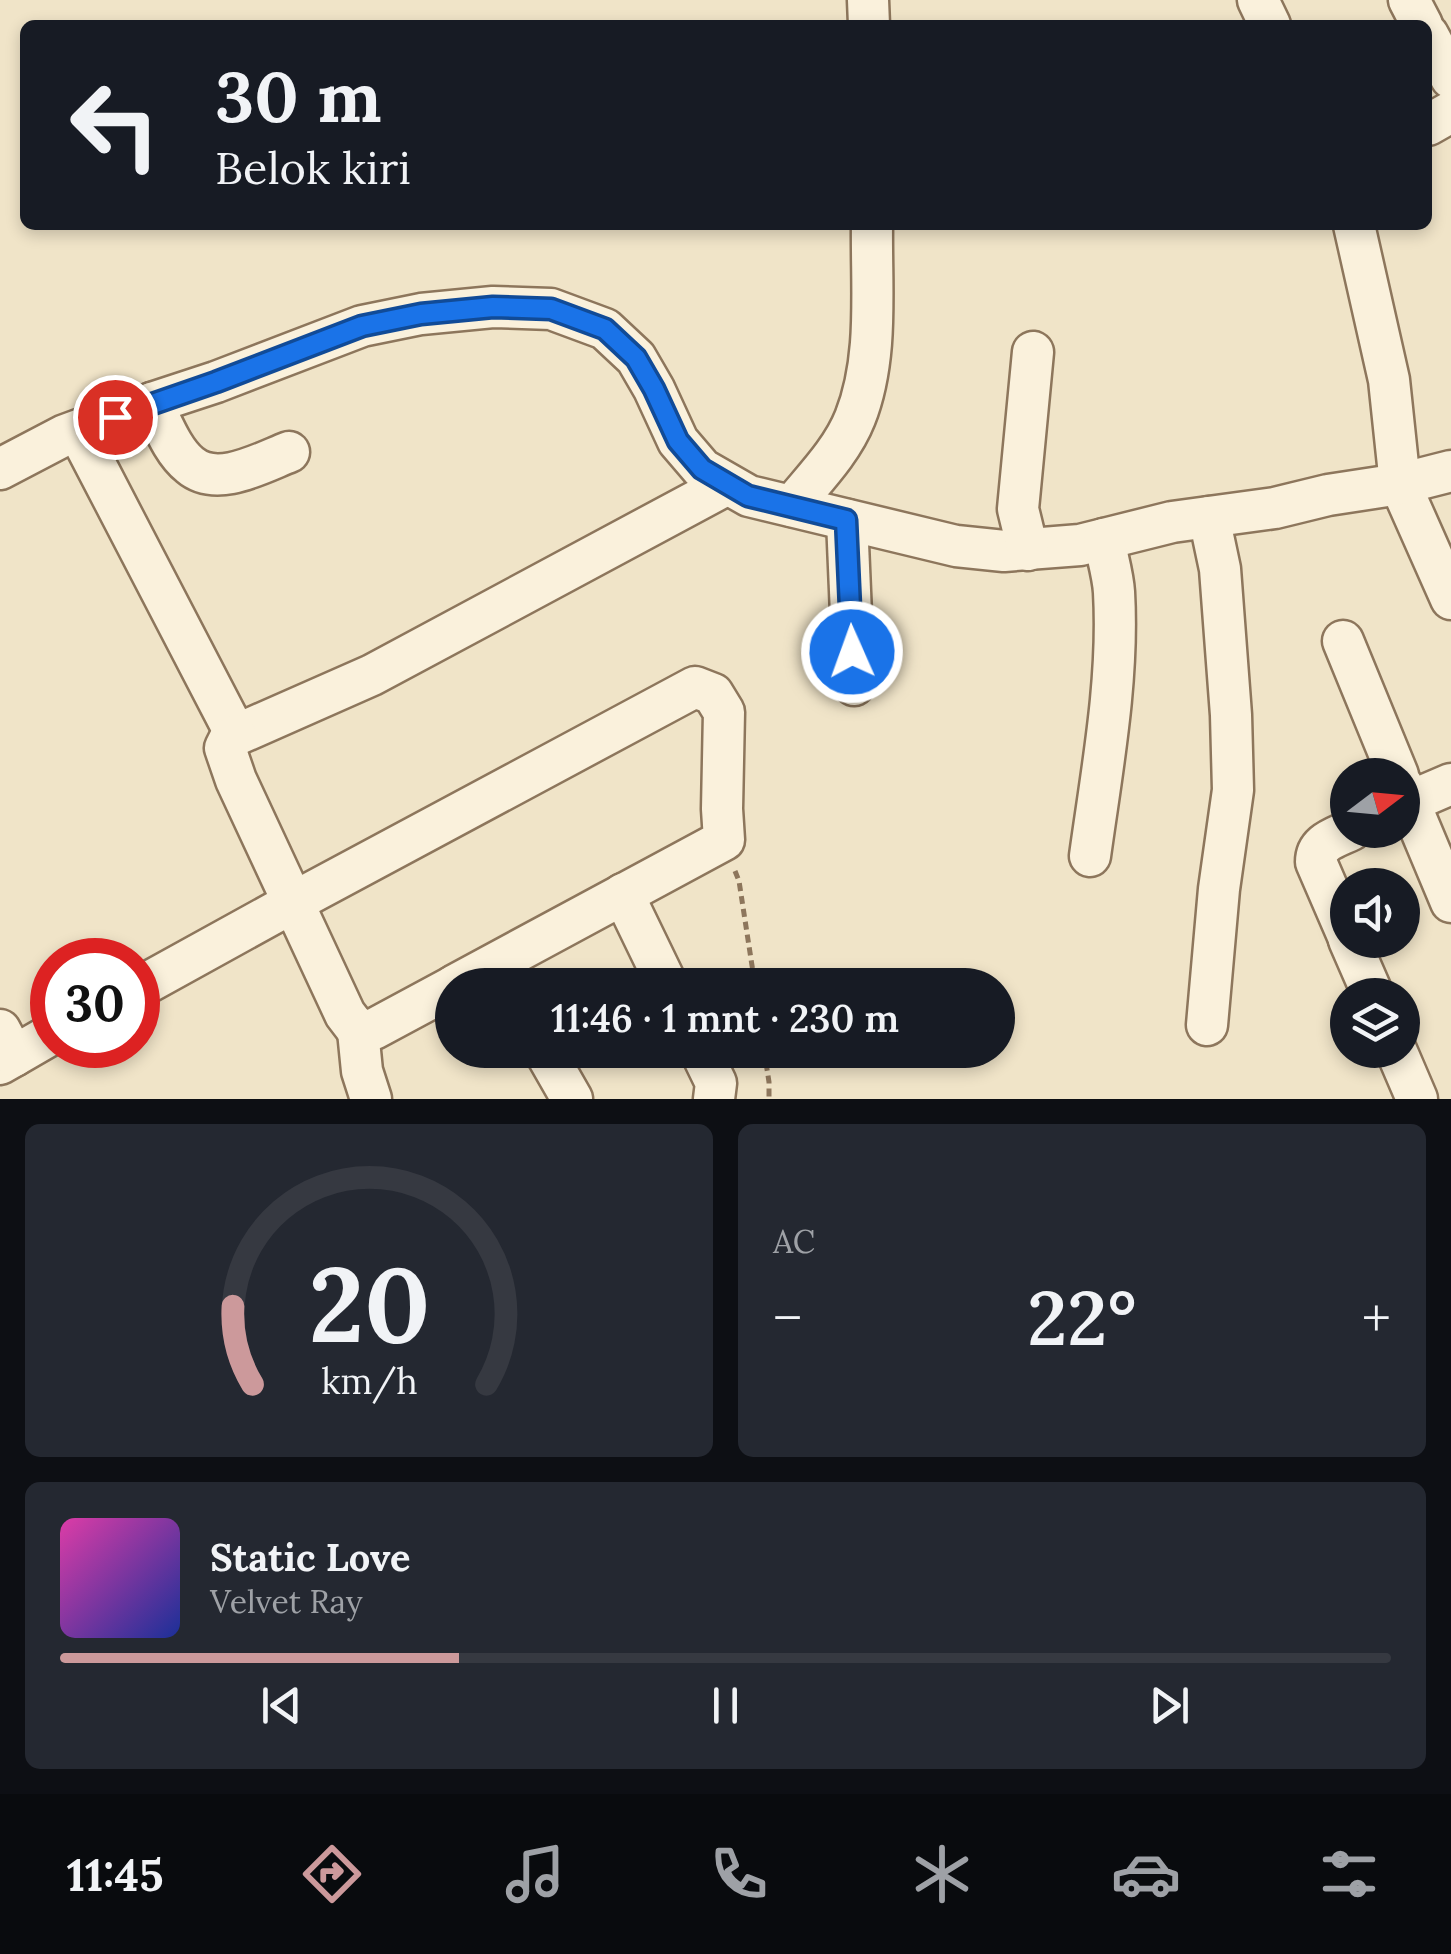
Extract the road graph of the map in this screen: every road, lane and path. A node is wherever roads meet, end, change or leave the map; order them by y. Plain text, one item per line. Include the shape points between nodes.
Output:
1 (1432, 42) edge
2 (1451, 78) edge
3 (872, 230) edge
4 (1355, 230) edge
5 (1033, 352) dead end
6 (152, 403) junction
7 (78, 431) junction
8 (290, 452) dead end
9 (0, 468) edge
10 (1451, 471) edge
11 (1400, 484) junction
12 (726, 485) junction
13 (792, 506) junction
14 (1208, 516) junction
15 (846, 520) junction
16 (1104, 539) junction
17 (1028, 550) junction
18 (1451, 600) edge
19 (1343, 641) dead end
20 (854, 685) dead end
21 (236, 735) junction
22 (1390, 758) edge
23 (1451, 784) edge
24 (1420, 789) edge
25 (1420, 830) edge
26 (724, 840) junction
27 (1330, 840) edge
28 (1090, 856) dead end
29 (622, 894) junction
30 (1330, 895) edge
31 (292, 902) junction
32 (1451, 902) edge
33 (510, 968) edge
34 (659, 968) edge
35 (752, 968) edge
36 (160, 976) edge
37 (435, 996) edge
38 (1207, 1025) dead end
39 (358, 1031) junction
40 (30, 1041) edge
41 (5, 1050) edge
42 (554, 1068) edge
43 (709, 1068) edge
44 (767, 1068) edge
45 (1404, 1068) edge
46 (1451, 1092) edge
47 (371, 1099) edge
48 (572, 1099) edge
49 (714, 1099) edge
50 (769, 1099) edge
51 (1417, 1099) edge
52 (1435, 1099) edge

1 - 2 street
3 - 13 street via 869,368 855,419
4 - 11 street via 1389,380
5 - 17 street via 1018,510
6 - 7 street
6 - 8 street via 176,449 208,475
6 - 12 street via 362,326 493,307 551,309 605,329 636,358 678,441
7 - 9 street
7 - 21 street
10 - 11 street
11 - 14 street
11 - 18 street
12 - 13 street
12 - 21 street via 372,675
13 - 15 street
14 - 16 street
14 - 38 street via 1220,569 1233,790
15 - 17 street via 956,546
15 - 20 street
16 - 17 street
16 - 28 street via 1114,588 1114,649
19 - 22 street
21 - 31 street via 226,754
23 - 24 street
25 - 32 street
26 - 29 street
26 - 31 street via 724,712 712,694 696,688
26 - 35 path via 739,881
27 - 30 street via 1316,862
29 - 33 street
29 - 34 street
31 - 36 street
31 - 39 street
37 - 39 street
39 - 47 street
40 - 41 street
42 - 48 street
43 - 49 street
44 - 50 path
45 - 51 street
46 - 52 street

